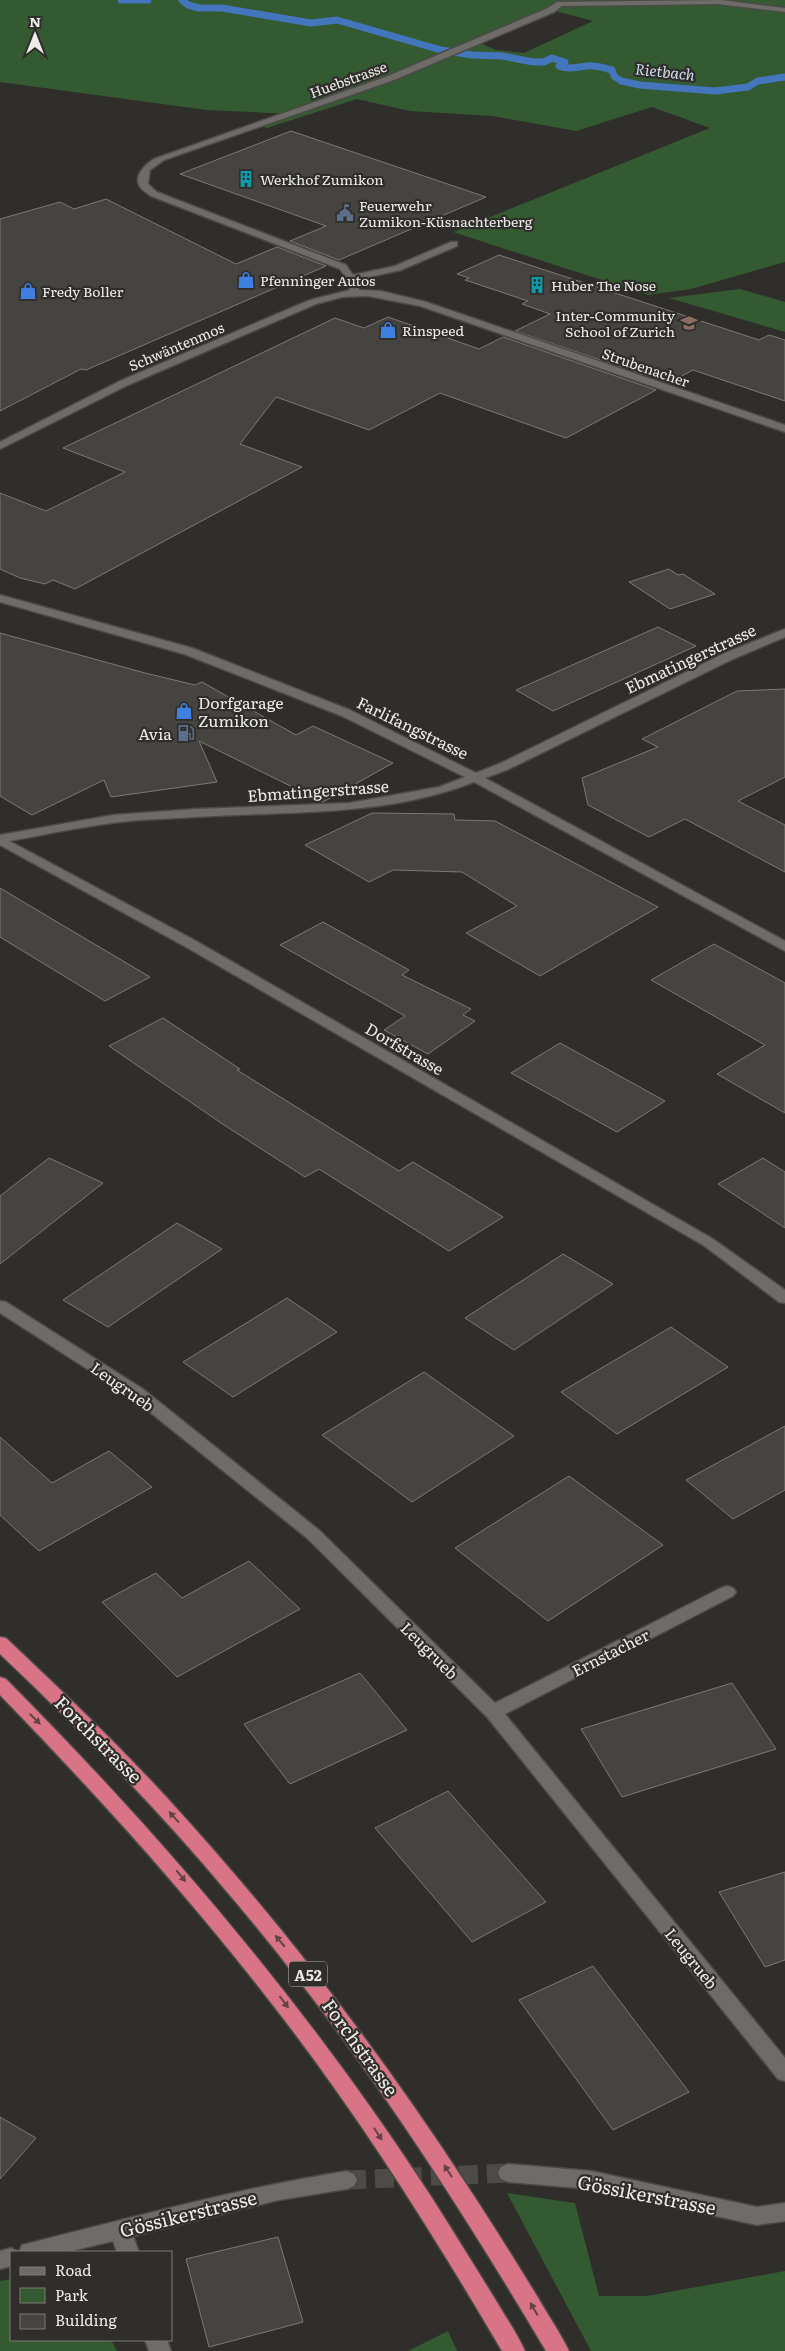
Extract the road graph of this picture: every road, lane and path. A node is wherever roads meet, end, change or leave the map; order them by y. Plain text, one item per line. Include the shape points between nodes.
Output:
1 (560, 2) edge
2 (785, 10) edge
3 (454, 244) dead end
4 (351, 278) junction
5 (355, 292) junction
6 (785, 429) edge
7 (0, 446) edge
8 (0, 598) edge
9 (783, 636) edge
10 (476, 778) junction
11 (0, 840) edge
12 (785, 947) edge
13 (785, 1298) edge
14 (0, 1306) edge
15 (727, 1592) dead end
16 (0, 1643) edge
17 (0, 1684) edge
18 (493, 1712) junction
19 (785, 2072) edge
20 (508, 2173) tunnel mouth
21 (347, 2180) tunnel mouth
22 (785, 2212) edge
23 (120, 2229) junction
24 (34, 2251) edge
25 (128, 2251) edge
26 (514, 2351) edge
27 (558, 2351) edge

1 - 2 street via 709,2
1 - 4 street, Huebstrasse via 551,10 391,78 160,158 143,172 143,185 154,194 336,264 343,267
3 - 4 street via 398,268
4 - 5 street
5 - 6 street, Strubenacher via 377,292 423,304
5 - 7 street, Schwäntenmos via 322,299 124,382
8 - 10 street, Farlifangstrasse via 188,651 346,713
9 - 10 street, Ebmatingerstrasse via 729,656
10 - 11 street, Ebmatingerstrasse via 443,790 378,803 114,820
10 - 12 street, Farlifangstrasse
11 - 13 street, Dorfstrasse via 191,944 708,1242
14 - 18 street, Leugrueb via 136,1393 313,1534
15 - 18 street, Ernstacher
27 -> 16 highway, Forchstrasse / A52 via 511,2269 435,2151 306,1972 128,1767
17 -> 26 highway, Forchstrasse / A52 via 149,1838 276,1991 366,2115 436,2221
18 - 19 street, Leugrueb
20 - 22 street, Gössikerstrasse via 591,2180 757,2216
21 - 23 street, Gössikerstrasse via 279,2190
23 - 24 street, Gössikerstrasse
23 - 25 street

